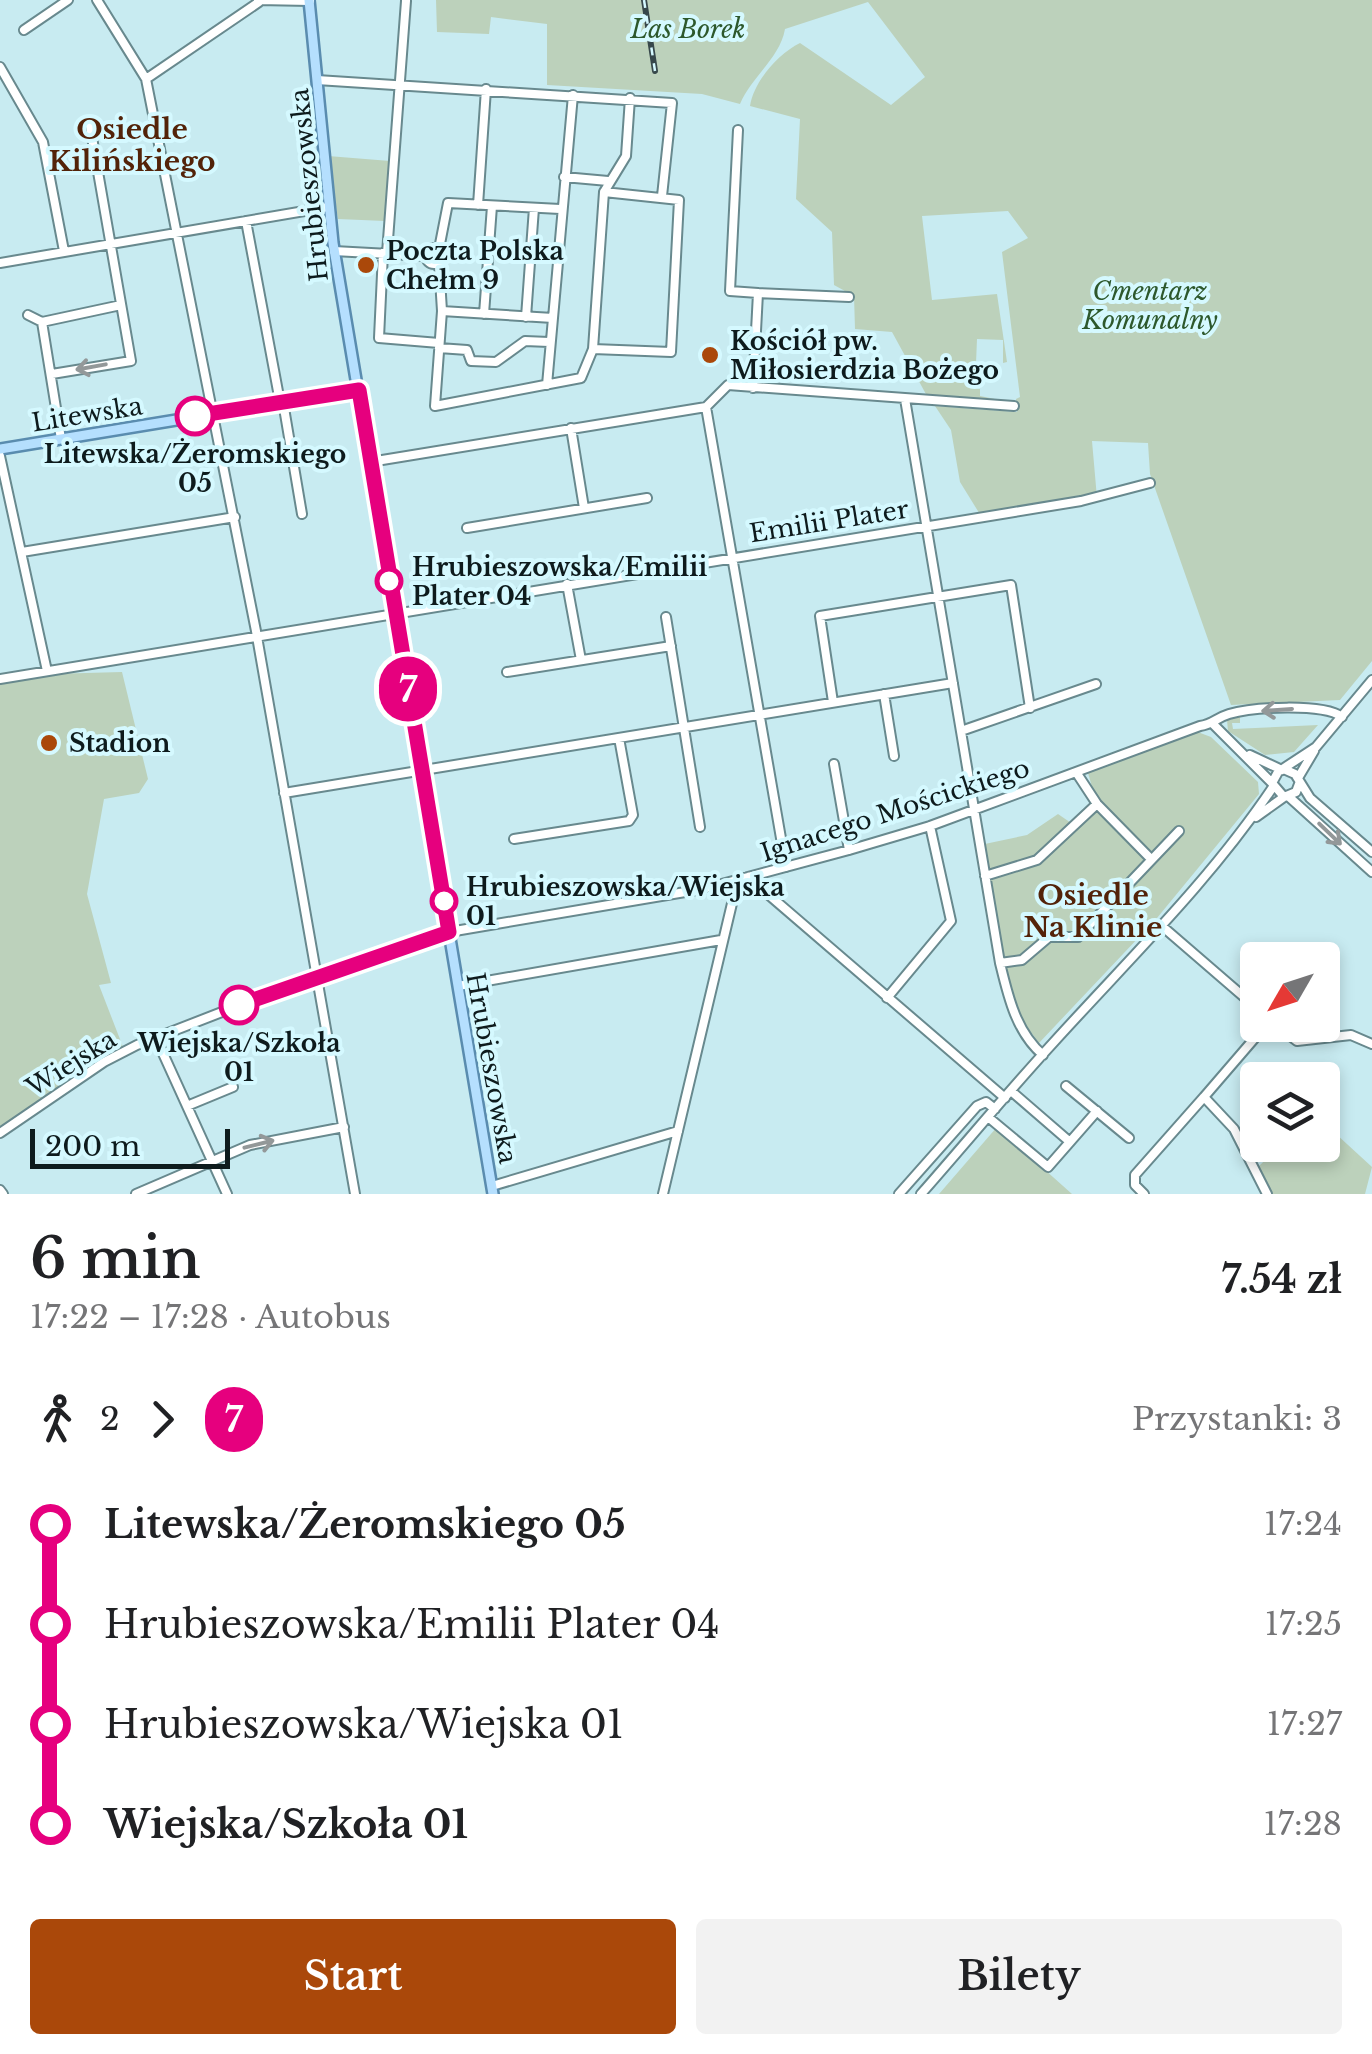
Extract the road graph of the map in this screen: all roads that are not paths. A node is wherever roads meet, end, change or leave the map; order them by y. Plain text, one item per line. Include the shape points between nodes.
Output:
1 (68, 0) edge
2 (97, 0) edge
3 (310, 0) edge
4 (259, 1) edge
5 (406, 1) edge
6 (24, 30) dead end
7 (0, 68) edge
8 (146, 79) junction
9 (317, 80) junction
10 (399, 83) junction
11 (486, 89) junction
12 (573, 94) junction
13 (630, 98) junction
14 (90, 126) dead end
15 (738, 130) dead end
16 (564, 177) junction
17 (608, 181) junction
18 (604, 192) junction
19 (662, 196) junction
20 (478, 205) junction
21 (492, 206) junction
22 (328, 208) junction
23 (534, 208) junction
24 (560, 208) junction
25 (246, 222) junction
26 (176, 234) junction
27 (110, 244) junction
28 (439, 249) junction
29 (64, 251) junction
30 (334, 251) junction
31 (386, 253) junction
32 (426, 256) junction
33 (0, 263) edge
34 (438, 263) junction
35 (758, 294) junction
36 (849, 296) dead end
37 (121, 305) junction
38 (442, 311) junction
39 (484, 314) junction
40 (28, 315) dead end
41 (526, 317) junction
42 (554, 318) junction
43 (42, 322) junction
44 (549, 342) junction
45 (439, 345) junction
46 (593, 349) junction
47 (52, 374) junction
48 (547, 385) junction
49 (753, 388) junction
50 (359, 390) junction
51 (906, 399) junction
52 (281, 402) junction
53 (1014, 406) dead end
54 (706, 407) junction
55 (213, 414) junction
56 (571, 428) junction
57 (61, 439) junction
58 (0, 452) edge
59 (370, 462) junction
60 (1150, 482) dead end
61 (646, 498) dead end
62 (584, 508) junction
63 (302, 514) dead end
64 (234, 518) junction
65 (926, 525) junction
66 (466, 528) dead end
67 (22, 552) junction
68 (735, 556) junction
69 (567, 584) junction
70 (938, 596) junction
71 (394, 612) junction
72 (666, 618) dead end
73 (256, 635) junction
74 (671, 646) junction
75 (580, 660) junction
76 (47, 671) junction
77 (507, 672) dead end
78 (0, 679) edge
79 (1372, 680) edge
80 (953, 683) junction
81 (1096, 684) dead end
82 (884, 694) junction
83 (833, 702) junction
84 (1030, 708) junction
85 (761, 715) junction
86 (1342, 717) junction
87 (1214, 725) junction
88 (684, 727) junction
89 (961, 731) junction
90 (619, 738) junction
91 (1316, 747) junction
92 (1246, 753) junction
93 (894, 756) dead end
94 (834, 764) dead end
95 (422, 770) junction
96 (1284, 770) junction
97 (1076, 772) junction
98 (1299, 780) junction
99 (1273, 785) junction
100 (284, 794) junction
101 (1286, 796) junction
102 (1097, 804) junction
103 (973, 810) junction
104 (1256, 817) junction
105 (930, 826) junction
106 (700, 827) dead end
107 (1179, 831) dead end
108 (514, 838) dead end
109 (849, 850) junction
110 (1372, 852) edge
111 (1151, 859) junction
112 (786, 867) junction
113 (1372, 872) edge
114 (986, 876) junction
115 (748, 877) junction
116 (732, 882) junction
117 (1164, 927) junction
118 (449, 932) junction
119 (721, 940) junction
120 (1000, 963) junction
121 (318, 975) junction
122 (458, 986) junction
123 (1240, 993) edge
124 (888, 998) junction
125 (1340, 1036) edge
126 (156, 1038) junction
127 (1251, 1042) edge
128 (1372, 1044) edge
129 (1043, 1054) junction
130 (1066, 1086) dead end
131 (233, 1087) dead end
132 (1008, 1094) junction
133 (1204, 1096) junction
134 (187, 1106) junction
135 (1097, 1111) junction
136 (992, 1113) junction
137 (344, 1127) junction
138 (678, 1131) junction
139 (0, 1133) edge
140 (1128, 1138) dead end
141 (1070, 1142) junction
142 (212, 1161) junction
143 (493, 1190) edge
144 (136, 1194) edge
145 (227, 1194) edge
146 (355, 1194) edge
147 (663, 1194) edge
148 (899, 1194) edge
149 (921, 1194) edge
150 (1144, 1194) edge
151 (1266, 1194) edge

1 - 6 street
2 - 8 street
3 - 4 street
3 - 9 main road, Hrubieszowska
4 - 8 street
5 - 10 street
7 - 29 street via 43,142
8 - 26 street
9 - 10 street
9 - 22 main road, Hrubieszowska
10 - 11 street
10 - 31 street
11 - 12 street
11 - 20 street
12 - 13 street
12 - 16 street
13 - 17 street via 626,156
13 - 19 street via 672,103
14 - 27 street
15 - 35 street via 730,291
16 - 17 street
16 - 24 street
17 - 18 street
18 - 19 street
18 - 46 street
19 - 46 street via 679,200 671,352
20 - 21 street
20 - 28 street via 448,204
21 - 23 street
21 - 39 street
22 - 25 street
22 - 30 main road, Hrubieszowska
23 - 24 street
23 - 41 street
24 - 42 street
25 - 26 street
25 - 52 street
26 - 27 street
26 - 55 street
27 - 29 street
27 - 37 street
28 - 32 street
28 - 34 street
29 - 33 street
30 - 31 street
30 - 50 main road, Hrubieszowska
31 - 32 street
31 - 45 street via 379,338
32 - 34 street
34 - 38 street
35 - 36 street
35 - 49 street
37 - 43 street
37 -> 47 street via 131,360
38 - 39 street
38 - 45 street
39 - 41 street
40 - 43 street
41 - 42 street
42 - 44 street
43 - 47 street
44 - 45 street via 525,341 496,362 471,361 467,350
44 - 48 street
45 - 48 street via 436,406
46 - 48 street via 580,378
47 - 57 street
49 - 51 street
49 - 54 street via 728,386
50 - 52 main road, Litewska
50 - 59 main road, Hrubieszowska
51 - 53 street
51 - 65 street
52 - 55 main road, Litewska
52 - 63 street
54 - 56 street
54 - 68 street
55 - 57 main road, Litewska
55 - 64 street
56 - 59 street
56 - 62 street
57 - 58 main road, Litewska
58 - 67 street
59 - 71 main road, Hrubieszowska
60 - 65 street, Emilii Plater via 1081,501
61 - 62 street
62 - 66 street
64 - 67 street
64 - 73 street
65 - 68 street, Emilii Plater
65 - 70 street
67 - 76 street
68 - 69 street, Emilii Plater
68 - 85 street
69 - 71 street, Emilii Plater
69 - 75 street
70 - 80 street
70 - 83 street via 820,616
70 - 84 street via 1011,585
71 - 73 street, Emilii Plater
71 - 95 main road, Hrubieszowska
72 - 74 street
73 - 76 street, Emilii Plater
73 - 100 street
74 - 75 street
74 - 88 street
75 - 77 street
76 - 78 street, Emilii Plater
79 - 86 street
80 - 82 street
80 - 89 street
81 - 84 street
82 - 83 street
82 - 93 street
83 - 85 street
84 - 89 street
85 - 88 street
85 - 112 street
86 -> 87 street, Ignacego Mościckiego via 1326,707 1231,714
86 - 91 street
87 - 92 street
87 - 97 street, Ignacego Mościckiego
88 - 90 street
88 - 106 street
89 - 103 street
90 - 95 street
90 - 108 street via 633,815 628,820
91 - 96 street
91 - 98 street
92 - 96 street
92 - 99 street
94 - 109 street
95 - 100 street
95 - 118 main road, Hrubieszowska
96 - 98 street
96 - 99 street
97 - 102 street
97 - 103 street, Ignacego Mościckiego
98 - 101 street
98 - 110 street
99 - 101 street
99 - 104 street
100 - 121 street
101 - 104 street
101 -> 113 street
102 - 111 street
102 - 114 street via 1037,860
103 - 105 street, Ignacego Mościckiego
103 - 114 street
104 - 117 street
105 - 109 street, Ignacego Mościckiego
105 - 124 street via 952,921
107 - 111 street
109 - 112 street, Ignacego Mościckiego
111 - 120 street via 1078,937 1048,937 1022,960
112 - 115 street, Ignacego Mościckiego
114 - 120 street
115 - 116 street, Ignacego Mościckiego
115 - 124 street
116 - 118 street, Ignacego Mościckiego
116 - 119 street
117 - 123 street
117 - 129 street
118 - 121 street, Wiejska
118 - 122 main road, Hrubieszowska
119 - 122 street
119 - 138 street
120 - 129 street via 1010,1004 1030,1044
121 - 126 street, Wiejska
121 - 137 street
122 - 143 main road, Hrubieszowska
124 - 132 street
125 - 128 street
126 - 134 street
126 - 139 street, Wiejska via 104,1062
127 - 133 street
129 - 132 street
130 - 135 street
131 - 134 street
132 - 136 street
132 - 141 street
133 - 150 street via 1135,1175
133 - 151 street via 1234,1129
134 - 142 street
135 - 140 street
135 - 141 street
136 - 141 street via 1048,1168
136 - 148 street via 986,1102 977,1106
136 - 149 street
142 -> 137 street via 250,1145
137 - 146 street
138 - 143 street
138 - 147 street
142 - 144 street
142 - 145 street

